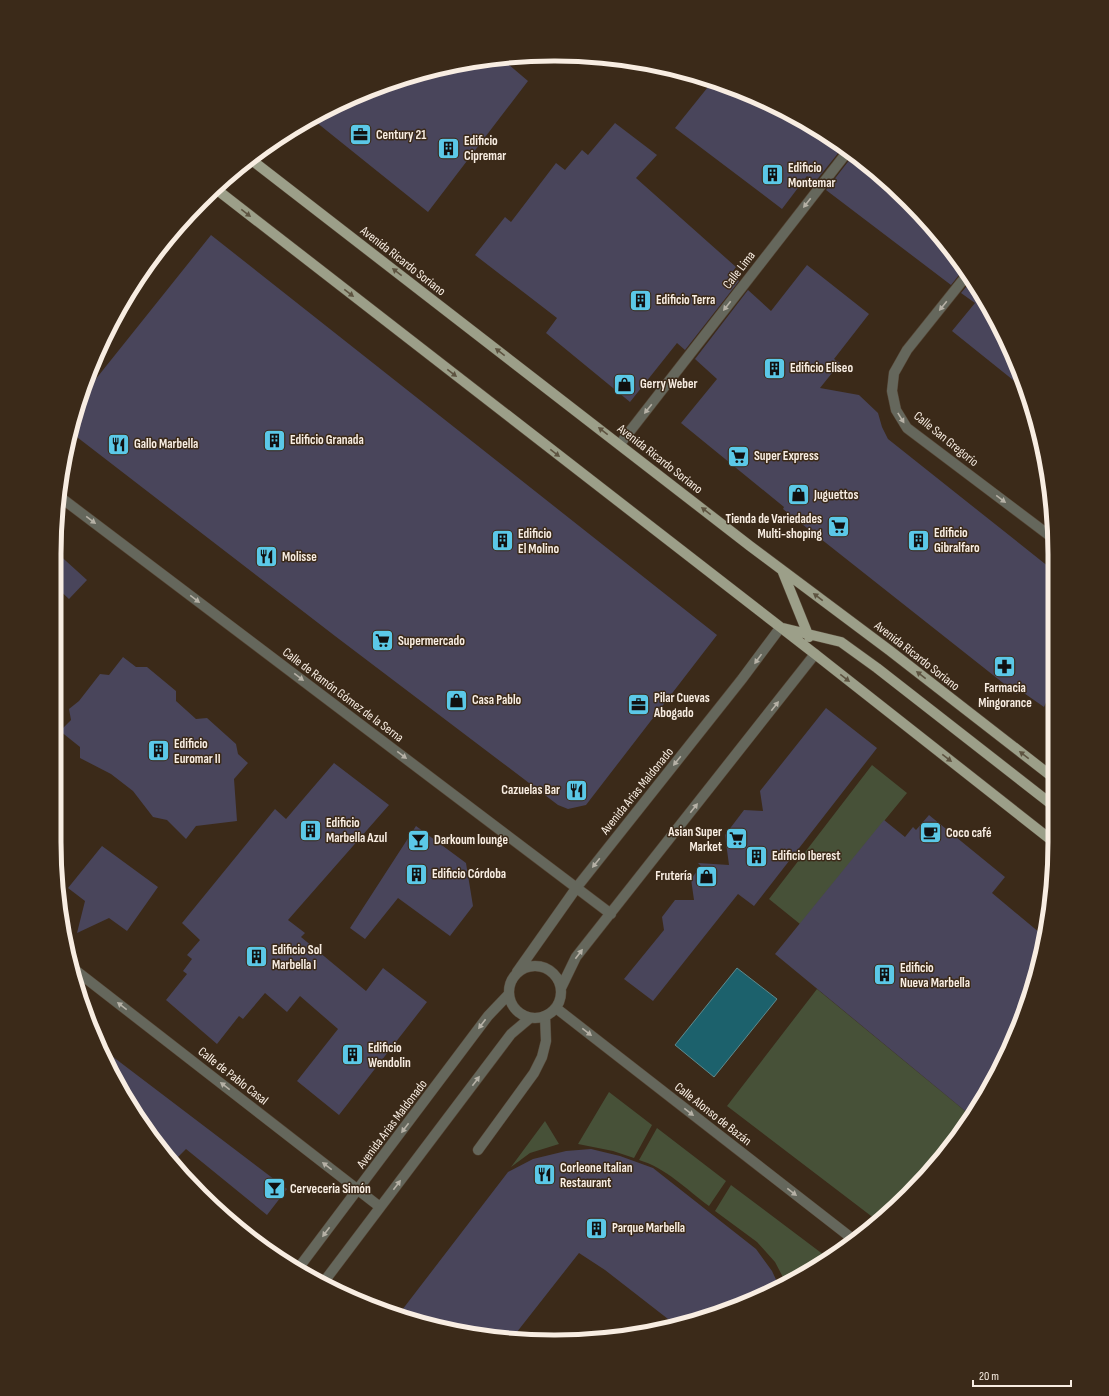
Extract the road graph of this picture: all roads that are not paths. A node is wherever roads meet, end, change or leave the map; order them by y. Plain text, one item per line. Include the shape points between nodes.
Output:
1 (844, 155) edge
2 (255, 162) edge
3 (220, 192) edge
4 (964, 279) edge
5 (620, 444) junction
6 (64, 500) edge
7 (1047, 534) edge
8 (781, 569) junction
9 (780, 628) junction
10 (808, 633) junction
11 (815, 654) junction
12 (1048, 774) edge
13 (1048, 802) edge
14 (1048, 837) edge
15 (577, 887) junction
16 (611, 914) junction
17 (517, 972) junction
18 (79, 973) edge
19 (561, 988) junction
20 (508, 995) junction
21 (556, 1008) junction
22 (545, 1016) junction
23 (530, 1018) junction
24 (478, 1150) dead end
25 (358, 1190) junction
26 (380, 1207) junction
27 (850, 1237) edge
28 (302, 1265) edge
29 (326, 1279) edge

1 -> 5 street, Calle Lima
5 -> 2 main road, Avenida Ricardo Soriano
3 -> 9 main road
4 -> 7 street, Calle San Gregorio via 907,350 894,373 892,391 896,410 907,428
8 -> 5 main road, Avenida Ricardo Soriano
6 -> 15 street, Calle de Ramón Gómez de la Serna
8 - 10 main road
12 -> 8 main road, Avenida Ricardo Soriano
9 - 10 main road
9 - 11 main road
9 -> 15 street, Avenida Arias Maldonado
10 - 11 main road
10 - 13 main road via 841,642
11 -> 14 main road
16 -> 11 street
15 - 16 street, Calle de Ramón Gómez de la Serna
15 - 17 street, Avenida Arias Maldonado
19 -> 16 street via 576,958
17 - 19 street via 524,967 540,966 554,974
17 - 20 street via 512,978
25 -> 18 street, Calle de Pablo Casal
19 - 21 street via 560,1002
20 - 23 street via 515,1010
20 -> 25 street, Avenida Arias Maldonado via 488,1016
21 - 22 street
21 -> 27 street, Calle Alonso de Bazán
22 - 23 street
22 - 24 street via 546,1041 542,1057 534,1073
26 -> 23 street via 512,1034
25 - 26 street, Calle de Pablo Casal
25 -> 28 street, Avenida Arias Maldonado
26 - 29 street

